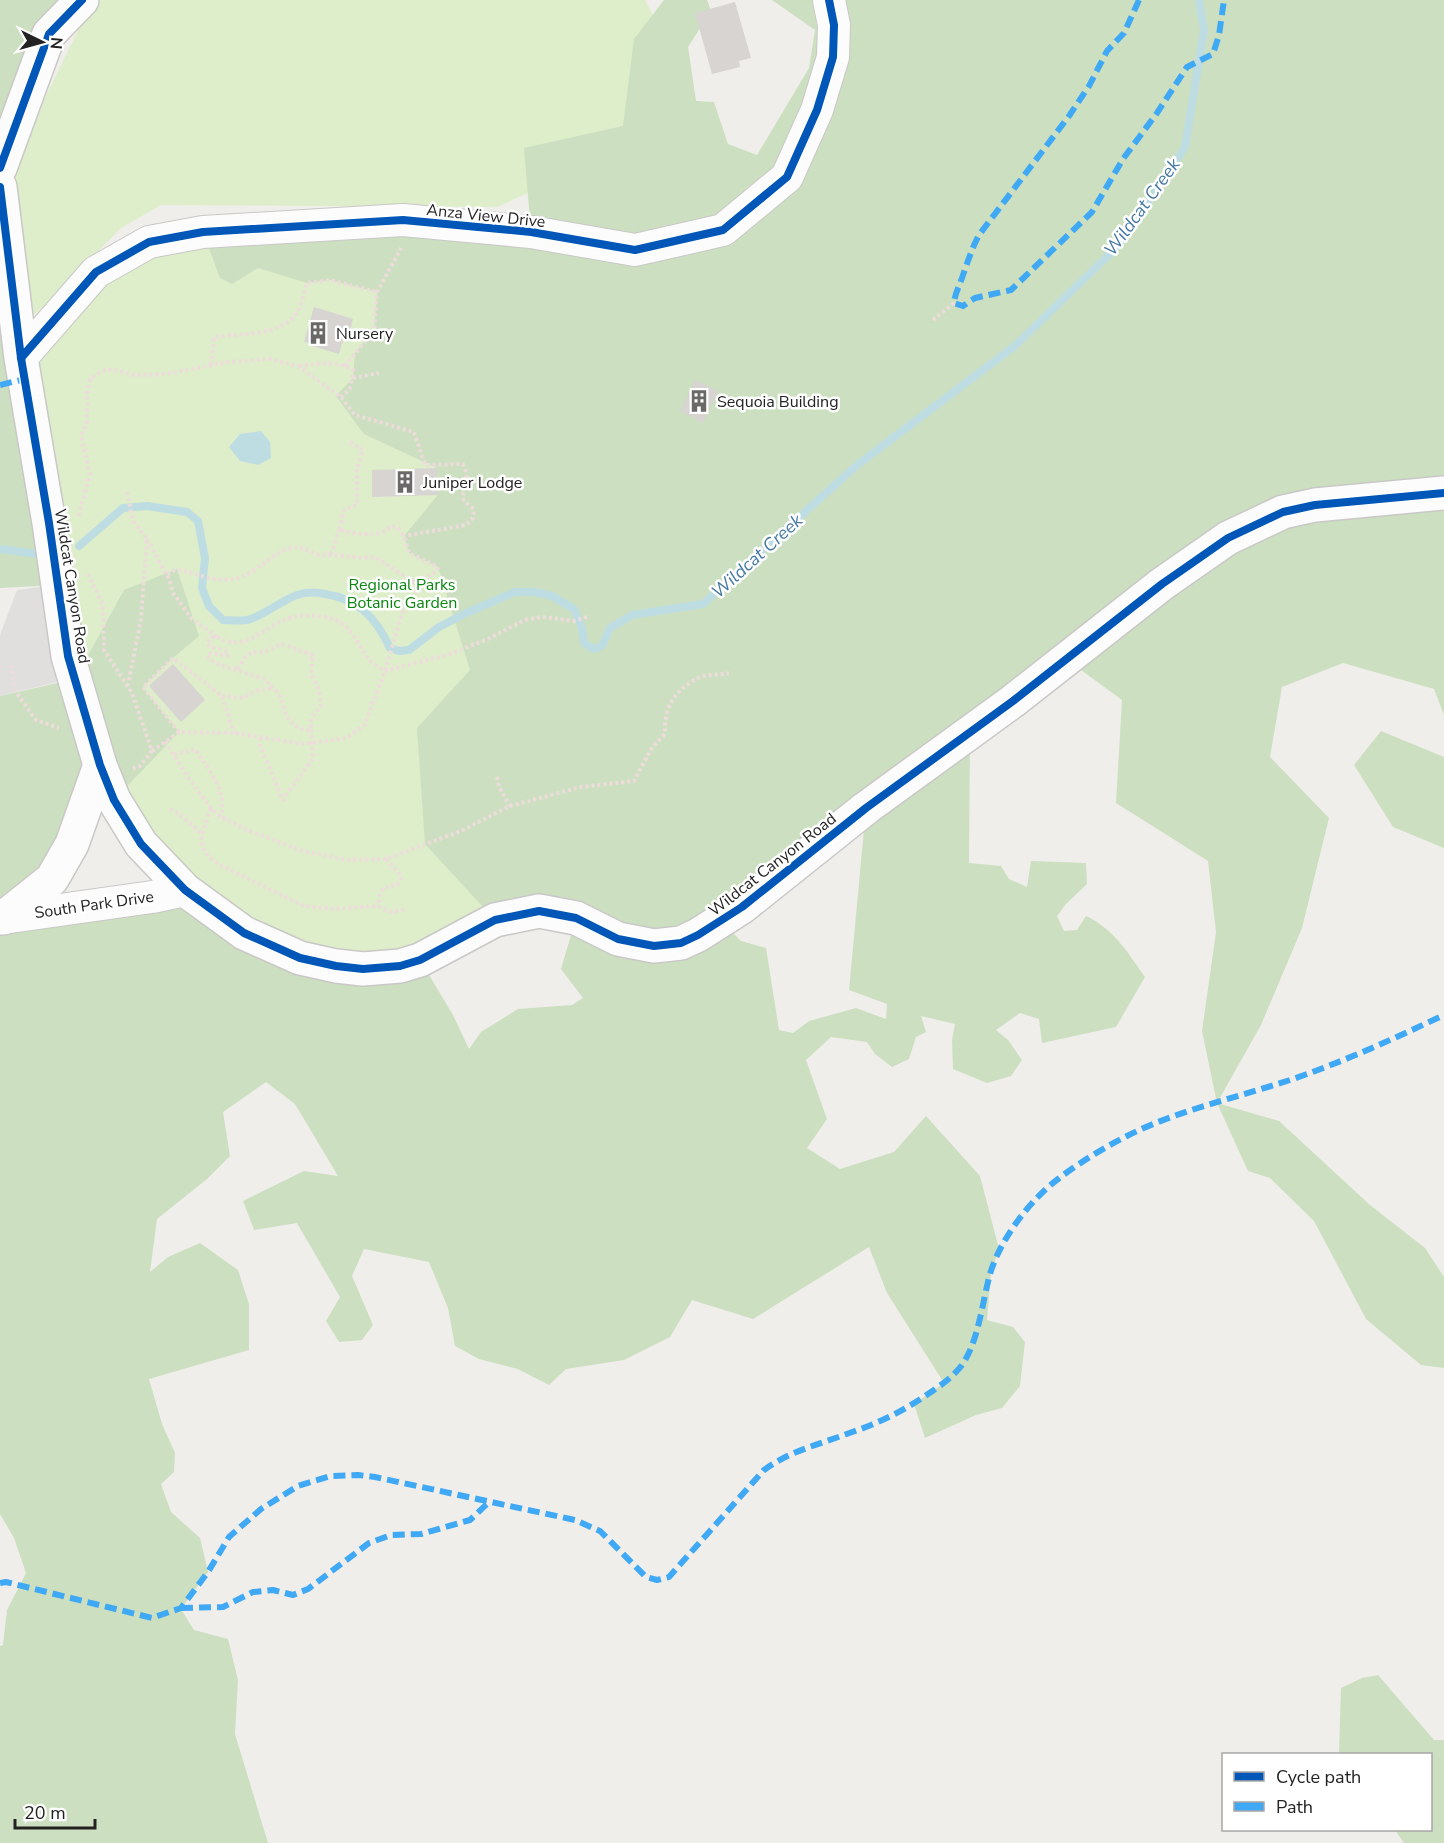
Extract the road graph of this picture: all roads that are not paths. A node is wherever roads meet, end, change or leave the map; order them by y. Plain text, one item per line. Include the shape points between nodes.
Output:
1 (82, 0) edge
2 (829, 0) edge
3 (0, 168) edge
4 (0, 187) edge
5 (21, 358) junction
6 (1444, 493) edge
7 (103, 772) junction
8 (185, 890) junction
9 (2, 918) edge

1 - 3 street via 49,34
2 - 5 street, Anza View Drive via 834,25 833,57 817,110 787,177 723,230 635,250 531,232 403,220 203,232 149,242 96,272
4 - 5 street, Wildcat Canyon Road
5 - 7 street, Wildcat Canyon Road via 68,656
6 - 8 street, Wildcat Canyon Road via 1315,505 1283,512 1228,538 866,808 742,907 681,943 654,946 618,939 576,918 539,911 495,920 420,960 363,969 300,958 244,933
7 - 8 street, Wildcat Canyon Road via 114,800 141,843
7 - 9 street, South Park Drive via 52,879
8 - 9 street, South Park Drive

